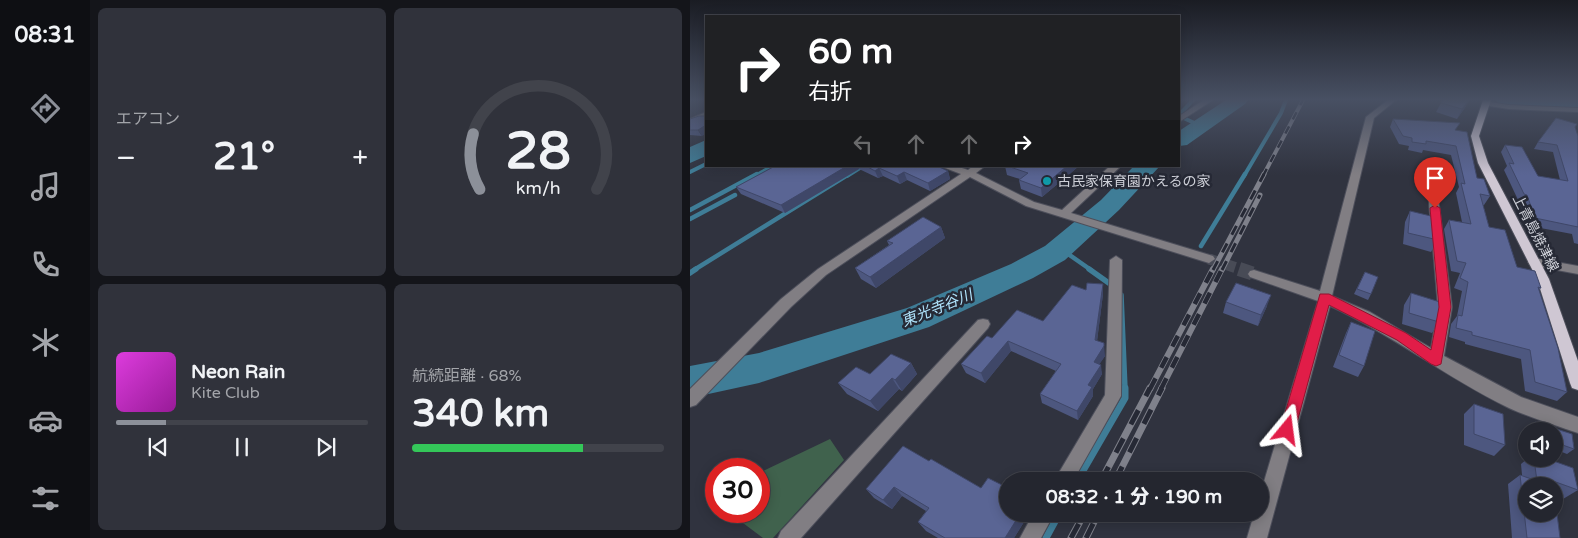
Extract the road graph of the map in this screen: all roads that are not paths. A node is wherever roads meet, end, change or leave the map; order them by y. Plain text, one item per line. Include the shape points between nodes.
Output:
1 (1368, 125) edge
2 (1478, 125) edge
3 (948, 167) edge
4 (978, 167) edge
5 (1115, 167) edge
6 (1431, 168) dead end
7 (969, 173) junction
8 (1067, 216) junction
9 (1209, 259) tunnel mouth
10 (1116, 260) dead end
11 (1534, 262) junction
12 (1578, 270) edge
13 (1254, 274) tunnel mouth
14 (1325, 298) junction
15 (983, 324) dead end
16 (1436, 360) junction
17 (1578, 383) edge
18 (690, 400) edge
19 (1578, 425) edge
20 (1068, 472) edge
21 (1039, 522) edge
22 (788, 538) edge
23 (1030, 538) edge
24 (1257, 538) edge

1 - 14 street
2 - 11 main road, 上青島焼津線 via 1475,136 1483,163
3 - 7 street
4 - 7 street
5 - 8 street
6 - 16 street via 1445,307
7 - 8 street via 1030,204
7 - 18 street via 822,272
8 - 9 street
10 - 20 street via 1112,396
11 - 12 street
11 - 17 main road, 上青島焼津線 via 1543,279
13 - 14 street
14 - 16 street via 1401,336
14 - 24 street
15 - 22 street
16 - 19 street via 1516,403
21 - 23 street

